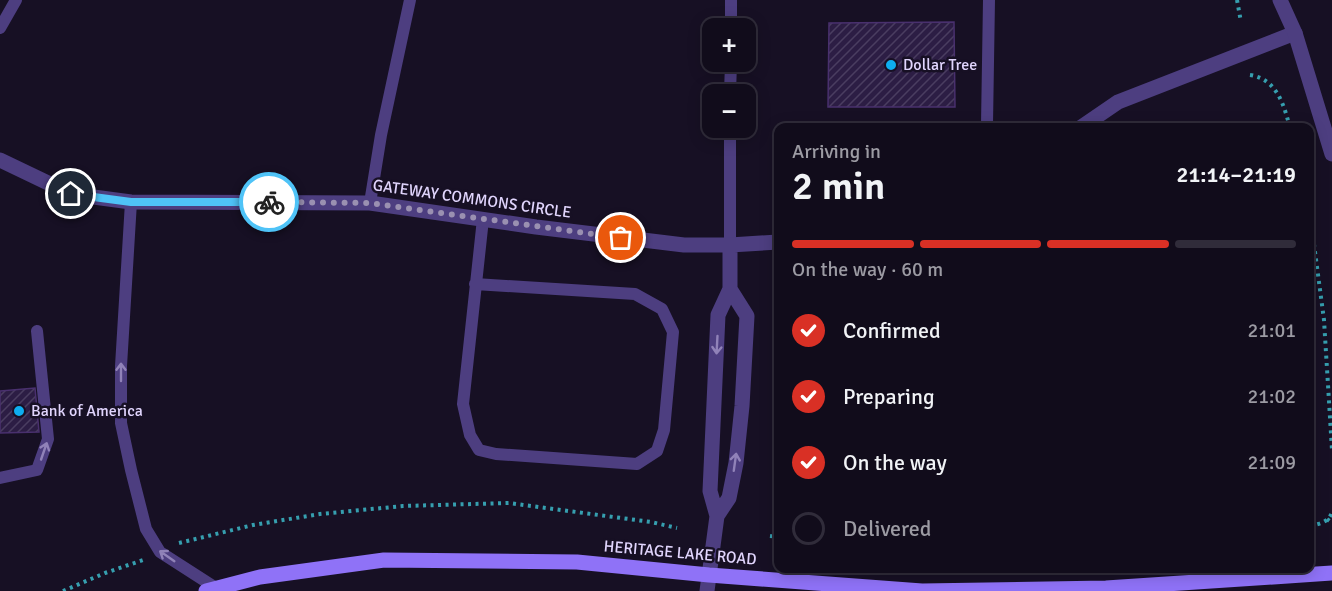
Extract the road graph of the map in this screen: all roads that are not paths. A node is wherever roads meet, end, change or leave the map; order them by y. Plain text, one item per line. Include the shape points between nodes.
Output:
1 (16, 0) edge
2 (410, 0) edge
3 (731, 0) edge
4 (989, 0) edge
5 (1280, 0) edge
6 (731, 18) edge
7 (0, 28) edge
8 (1295, 33) junction
9 (987, 123) edge
10 (1087, 123) edge
11 (730, 138) edge
12 (1332, 154) edge
13 (2, 164) edge
14 (131, 202) junction
15 (370, 203) junction
16 (483, 219) junction
17 (774, 242) edge
18 (730, 245) junction
19 (475, 284) junction
20 (730, 289) junction
21 (37, 331) dead end
22 (0, 478) edge
23 (717, 516) junction
24 (1332, 573) edge
25 (709, 575) junction
26 (211, 589) edge
27 (707, 591) edge

1 - 7 lane
2 - 15 lane
3 - 6 lane
4 - 9 lane
5 - 8 street
8 - 10 street via 1118,102
8 - 12 street
11 - 18 lane
13 - 14 street, GATEWAY COMMONS CIRCLE via 71,194
14 - 15 street, GATEWAY COMMONS CIRCLE
26 -> 14 lane via 160,552 146,529 121,423
15 - 16 street, GATEWAY COMMONS CIRCLE
16 - 18 street, GATEWAY COMMONS CIRCLE via 684,245
16 - 19 lane
17 - 18 street, GATEWAY COMMONS CIRCLE
18 - 20 street
19 - 19 lane via 463,404 470,435 479,450 638,464 657,451 664,430 673,332 662,309 635,294
20 -> 23 street via 718,315 710,491
23 -> 20 street via 729,498 742,406 747,316
22 -> 21 lane via 37,470 48,439
23 - 25 street
24 - 25 main road, HERITAGE LAKE ROAD via 1106,588 922,591
25 - 26 main road, HERITAGE LAKE ROAD via 577,562 384,560 260,577
25 - 27 street

